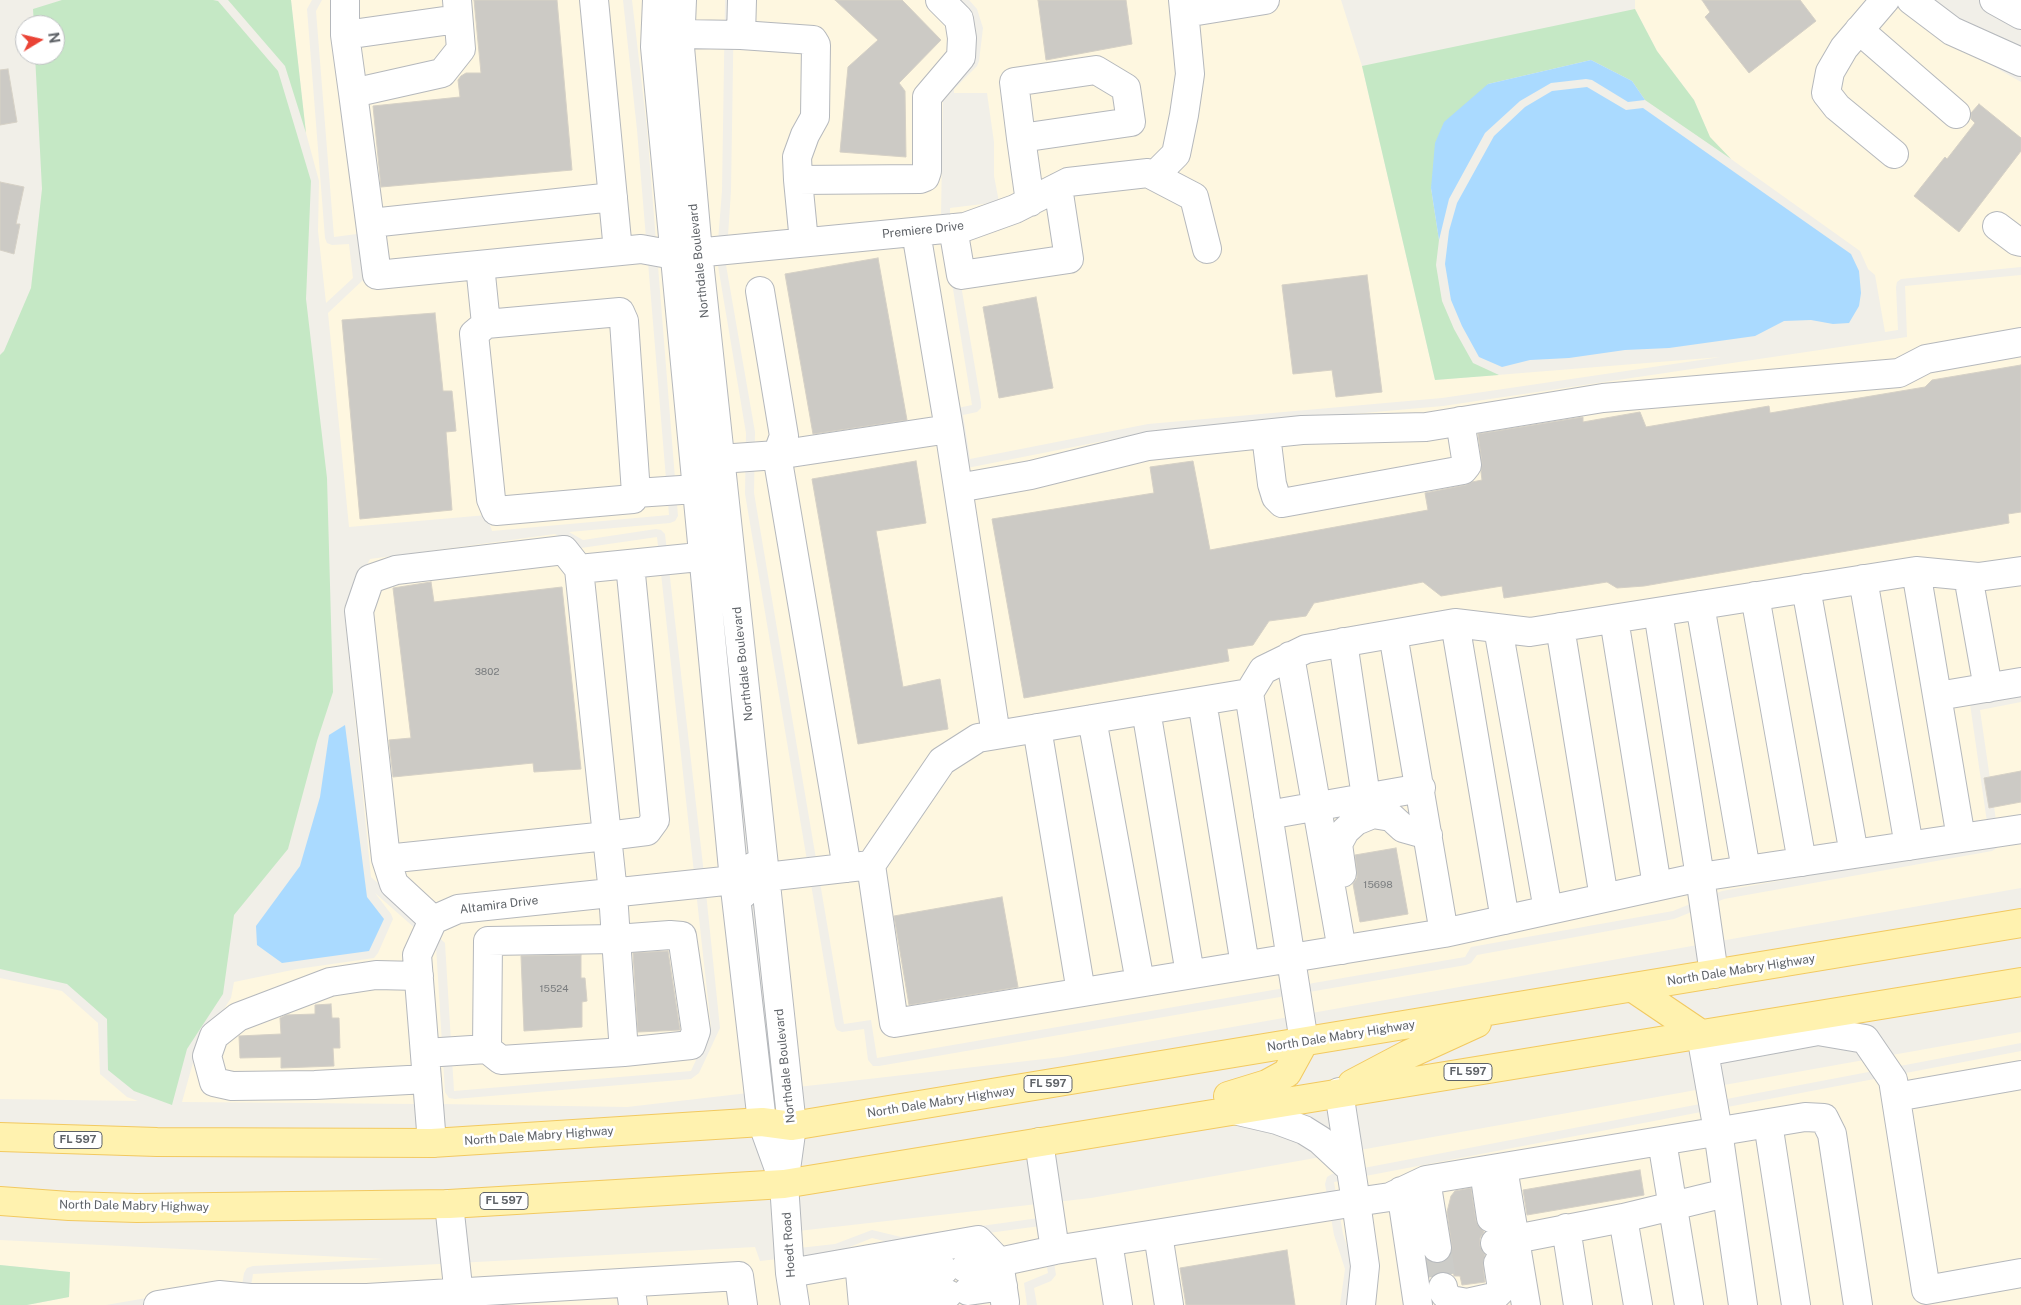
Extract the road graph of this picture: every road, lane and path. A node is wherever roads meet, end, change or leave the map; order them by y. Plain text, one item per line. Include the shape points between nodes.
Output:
1 (345, 0) edge
2 (594, 0) edge
3 (658, 0) edge
4 (682, 0) edge
5 (742, 0) edge
6 (940, 0) edge
7 (1266, 0) edge
8 (1885, 0) edge
9 (1911, 0) edge
10 (1994, 0) edge
11 (1184, 7) edge
12 (458, 10) edge
13 (2021, 15) edge
14 (1859, 30) junction
15 (680, 34) junction
16 (345, 35) junction
17 (741, 35) junction
18 (2021, 62) edge
19 (353, 93) junction
20 (1956, 114) dead end
21 (1021, 138) dead end
22 (1894, 154) dead end
23 (1154, 176) junction
24 (798, 180) junction
25 (1058, 187) junction
26 (613, 197) junction
27 (1030, 202) junction
28 (371, 223) junction
29 (1997, 226) dead end
30 (952, 228) junction
31 (916, 232) junction
32 (804, 242) junction
33 (2021, 242) edge
34 (1206, 249) dead end
35 (618, 251) junction
36 (686, 254) junction
37 (480, 265) junction
38 (760, 290) dead end
39 (486, 324) junction
40 (2021, 342) edge
41 (1460, 421) junction
42 (949, 429) junction
43 (1266, 435) junction
44 (777, 455) junction
45 (720, 459) junction
46 (958, 488) junction
47 (696, 489) junction
48 (636, 493) junction
49 (731, 554) junction
50 (702, 557) junction
51 (630, 564) junction
52 (579, 569) junction
53 (1916, 571) junction
54 (2021, 571) edge
55 (1968, 576) junction
56 (1863, 579) junction
57 (1806, 588) junction
58 (1755, 596) junction
59 (1700, 605) junction
60 (1658, 612) junction
61 (1614, 619) junction
62 (1455, 623) junction
63 (1560, 627) junction
64 (1498, 628) junction
65 (1393, 634) junction
66 (1343, 642) junction
67 (1290, 656) junction
68 (2021, 682) edge
69 (1988, 688) junction
70 (1249, 693) junction
71 (1938, 696) junction
72 (1202, 701) junction
73 (1146, 710) junction
74 (1092, 719) junction
75 (1037, 728) junction
76 (719, 731) junction
77 (996, 735) junction
78 (1420, 788) junction
79 (1366, 797) junction
80 (1316, 806) junction
81 (1268, 815) junction
82 (2021, 829) edge
83 (1416, 832) junction
84 (607, 836) junction
85 (1962, 838) junction
86 (1909, 846) junction
87 (1854, 854) junction
88 (386, 859) junction
89 (1802, 862) junction
90 (859, 866) junction
91 (1746, 870) junction
92 (766, 877) junction
93 (1700, 877) junction
94 (734, 880) junction
95 (1657, 886) junction
96 (613, 893) junction
97 (1604, 898) junction
98 (486, 906) junction
99 (1548, 910) junction
100 (433, 920) junction
101 (1505, 920) junction
102 (2021, 923) edge
103 (1444, 933) junction
104 (616, 938) junction
105 (488, 941) junction
106 (1340, 941) junction
107 (1290, 958) junction
108 (1245, 965) junction
109 (1190, 974) junction
110 (1714, 974) junction
111 (419, 976) junction
112 (1140, 982) junction
113 (2021, 982) edge
114 (1633, 988) junction
115 (1081, 992) junction
116 (779, 1005) junction
117 (1510, 1008) junction
118 (1304, 1042) junction
119 (1702, 1043) junction
120 (487, 1049) junction
121 (624, 1052) junction
122 (426, 1066) junction
123 (2021, 1076) edge
124 (1339, 1092) junction
125 (1896, 1097) junction
126 (1234, 1110) junction
127 (762, 1122) junction
128 (1768, 1123) junction
129 (792, 1126) junction
130 (1107, 1131) junction
131 (1718, 1132) junction
132 (0, 1137) edge
133 (1662, 1141) junction
134 (1040, 1142) junction
135 (432, 1143) junction
136 (1350, 1168) junction
137 (1493, 1169) junction
138 (1426, 1180) junction
139 (784, 1184) junction
140 (1401, 1192) junction
141 (1726, 1193) junction
142 (0, 1201) edge
143 (1356, 1202) junction
144 (449, 1204) junction
145 (1672, 1207) junction
146 (1623, 1218) junction
147 (1566, 1228) junction
148 (1158, 1234) junction
149 (1500, 1241) junction
150 (1108, 1242) junction
151 (1437, 1248) tunnel mouth
152 (1055, 1250) junction
153 (790, 1273) junction
154 (2021, 1273) edge
155 (892, 1282) edge
156 (1002, 1283) junction
157 (1443, 1287) tunnel mouth
158 (632, 1294) edge
159 (544, 1297) edge
160 (1928, 1298) edge
161 (459, 1299) edge
162 (414, 1300) edge
163 (251, 1302) edge
164 (367, 1302) edge
165 (158, 1305) edge
166 (743, 1305) edge
167 (795, 1305) edge
168 (1118, 1305) edge
169 (1169, 1305) edge
170 (1361, 1305) edge
171 (1418, 1305) edge
172 (1526, 1305) edge
173 (1578, 1305) edge
174 (1638, 1305) edge
175 (1690, 1305) edge
176 (1743, 1305) edge
177 (1796, 1305) edge
178 (1858, 1305) edge

1 - 16 street
2 - 26 street
3 - 36 street, Northdale Boulevard via 656,47
4 - 15 street, Northdale Boulevard
5 - 17 street
6 - 24 street via 959,19 961,58 927,97 927,171 924,177
7 - 11 street
8 - 14 street
9 - 18 street via 1952,31
10 - 13 street
11 - 23 street via 1190,74 1184,115 1176,154
12 - 16 street
12 - 19 street via 461,49 442,73
14 - 20 street
14 - 22 street via 1830,72 1826,93 1837,107
15 - 17 street
15 - 36 street, Northdale Boulevard
16 - 19 street
17 - 24 street via 807,38 816,45 816,117 797,157
19 - 28 street
21 - 27 street
23 - 25 street, Premiere Drive via 1148,172 1068,182
23 - 34 street, Premiere Drive via 1194,197
24 - 32 street
25 - 27 street, Premiere Drive
25 - 30 street via 1069,259 961,276
26 - 28 street
26 - 35 street
27 - 30 street, Premiere Drive via 974,224
28 - 37 street, Premiere Drive via 377,275
29 - 33 street
30 - 31 street, Premiere Drive
31 - 32 street, Premiere Drive
31 - 42 street
32 - 36 street, Premiere Drive
35 - 36 street, Premiere Drive via 641,249
35 - 37 street, Premiere Drive
36 - 45 street, Northdale Boulevard
36 - 47 street, Northdale Boulevard
37 - 39 street
38 - 44 street via 784,436
39 - 48 street via 620,312 624,321
39 - 48 street via 474,334 491,499 496,510 633,499
40 - 41 street via 1926,359 1899,373 1603,398
41 - 43 street via 1426,427 1333,428
41 - 43 street via 1467,465 1463,470 1282,503 1276,497 1272,484
42 - 44 street
42 - 46 street
43 - 46 street via 1148,446 1031,475
44 - 45 street
44 - 90 street
45 - 49 street, Northdale Boulevard
46 - 77 street
47 - 48 street
47 - 50 street, Northdale Boulevard
49 - 50 street
49 - 92 street, Northdale Boulevard
50 - 51 street
50 - 76 street, Northdale Boulevard
51 - 52 street
51 - 84 street via 655,820 647,831
52 - 84 street
52 - 88 street via 564,550 396,570 370,579 359,611
53 - 55 street
53 - 56 street
53 - 71 street
54 - 55 street
55 - 69 street
56 - 57 street
56 - 86 street
57 - 58 street
57 - 87 street
58 - 59 street
58 - 89 street
59 - 60 street
59 - 91 street
60 - 61 street
60 - 93 street
61 - 63 street
61 - 95 street
62 - 64 street
62 - 65 street
62 - 101 street
63 - 64 street via 1530,632
63 - 97 street
64 - 99 street
65 - 66 street
65 - 78 street
66 - 67 street via 1306,649
66 - 79 street
67 - 70 street via 1263,670
67 - 80 street
68 - 69 street
69 - 71 street
70 - 72 street
70 - 81 street
71 - 85 street
72 - 73 street
72 - 108 street
73 - 74 street
73 - 109 street
74 - 75 street
74 - 112 street
75 - 77 street
75 - 115 street
76 - 92 street via 737,791 751,858 758,873
76 - 94 street, Northdale Boulevard
77 - 90 street via 978,738 942,761
78 - 79 street
78 - 83 street
79 - 80 street
80 - 81 street
80 - 106 street
81 - 107 street
82 - 85 street
83 - 103 street
83 - 106 street via 1352,835 1338,844 1348,911
84 - 88 street
84 - 96 street
85 - 86 street
86 - 87 street
87 - 89 street
88 - 100 street via 394,884
89 - 91 street
90 - 92 street
90 - 115 street via 894,1023
91 - 93 street
92 - 116 street, Northdale Boulevard
93 - 95 street
93 - 110 street
94 - 96 street, Altamira Drive
94 - 116 street via 753,916
94 - 127 street, Northdale Boulevard
95 - 97 street
96 - 98 street, Altamira Drive
96 - 104 street
97 - 99 street
98 - 100 street, Altamira Drive via 458,909
98 - 105 street
99 - 101 street
100 - 111 street via 417,955
101 - 103 street
102 - 110 main road, North Dale Mabry Highway / FL 597
103 - 106 street
104 - 105 street
104 - 121 street
104 - 121 street via 682,936 696,1031 691,1045
105 - 120 street
106 - 107 street
107 - 108 street
107 - 118 street
108 - 109 street
109 - 112 street
110 - 114 main road, North Dale Mabry Highway / FL 597
111 - 122 street
111 - 122 street via 376,975 330,982 238,1017 214,1036 207,1056 214,1082 232,1086 315,1085
112 - 115 street
113 - 119 main road, North Dale Mabry Highway / FL 597
114 - 117 main road, North Dale Mabry Highway / FL 597
114 - 119 main road
116 - 129 street, Northdale Boulevard
117 - 118 main road, North Dale Mabry Highway / FL 597
117 - 124 main road via 1372,1072
118 - 129 main road, North Dale Mabry Highway / FL 597
118 - 130 main road via 1287,1073 1267,1084
119 - 124 main road, North Dale Mabry Highway / FL 597
119 - 125 street via 1818,1031 1865,1039 1893,1080
119 - 131 street
120 - 121 street via 500,1060
120 - 122 street
122 - 135 street
123 - 125 street
124 - 126 main road, North Dale Mabry Highway / FL 597
124 - 136 street
125 - 160 street
126 - 130 main road, North Dale Mabry Highway / FL 597
126 - 136 street via 1304,1130
127 - 129 main road, North Dale Mabry Highway / FL 597
127 - 135 main road, North Dale Mabry Highway / FL 597
127 - 139 street, Northdale Boulevard
128 - 131 street
128 - 177 street
128 - 178 street via 1805,1117 1824,1118 1832,1134
129 - 139 street, Northdale Boulevard
130 - 134 main road, North Dale Mabry Highway / FL 597
131 - 133 street
131 - 141 street
132 - 135 main road, North Dale Mabry Highway / FL 597 via 157,1142
133 - 137 street
133 - 145 street
134 - 139 main road, North Dale Mabry Highway / FL 597
134 - 152 street
136 - 143 street
137 - 138 street
137 - 149 street
138 - 140 street
138 - 151 street
139 - 144 main road, North Dale Mabry Highway / FL 597
139 - 153 street, Hoedt Road
140 - 143 street
140 - 171 street
141 - 145 street
141 - 176 street
142 - 144 main road, North Dale Mabry Highway / FL 597 via 137,1208
143 - 148 street
143 - 170 street via 1365,1266
144 - 161 street
145 - 146 street
145 - 175 street
146 - 147 street
146 - 174 street
147 - 149 street
147 - 173 street
148 - 150 street
148 - 169 street
149 - 157 street via 1502,1289 1494,1297 1467,1303 1451,1300
149 - 172 street
150 - 152 street
150 - 168 street
152 - 156 street
153 - 155 street via 818,1270
153 - 167 street, Hoedt Road
154 - 160 street
155 - 156 street
155 - 156 street via 978,1240
158 - 159 street
158 - 166 street via 739,1276
159 - 161 street
161 - 162 street
162 - 164 street
163 - 164 street
163 - 165 street via 219,1295

